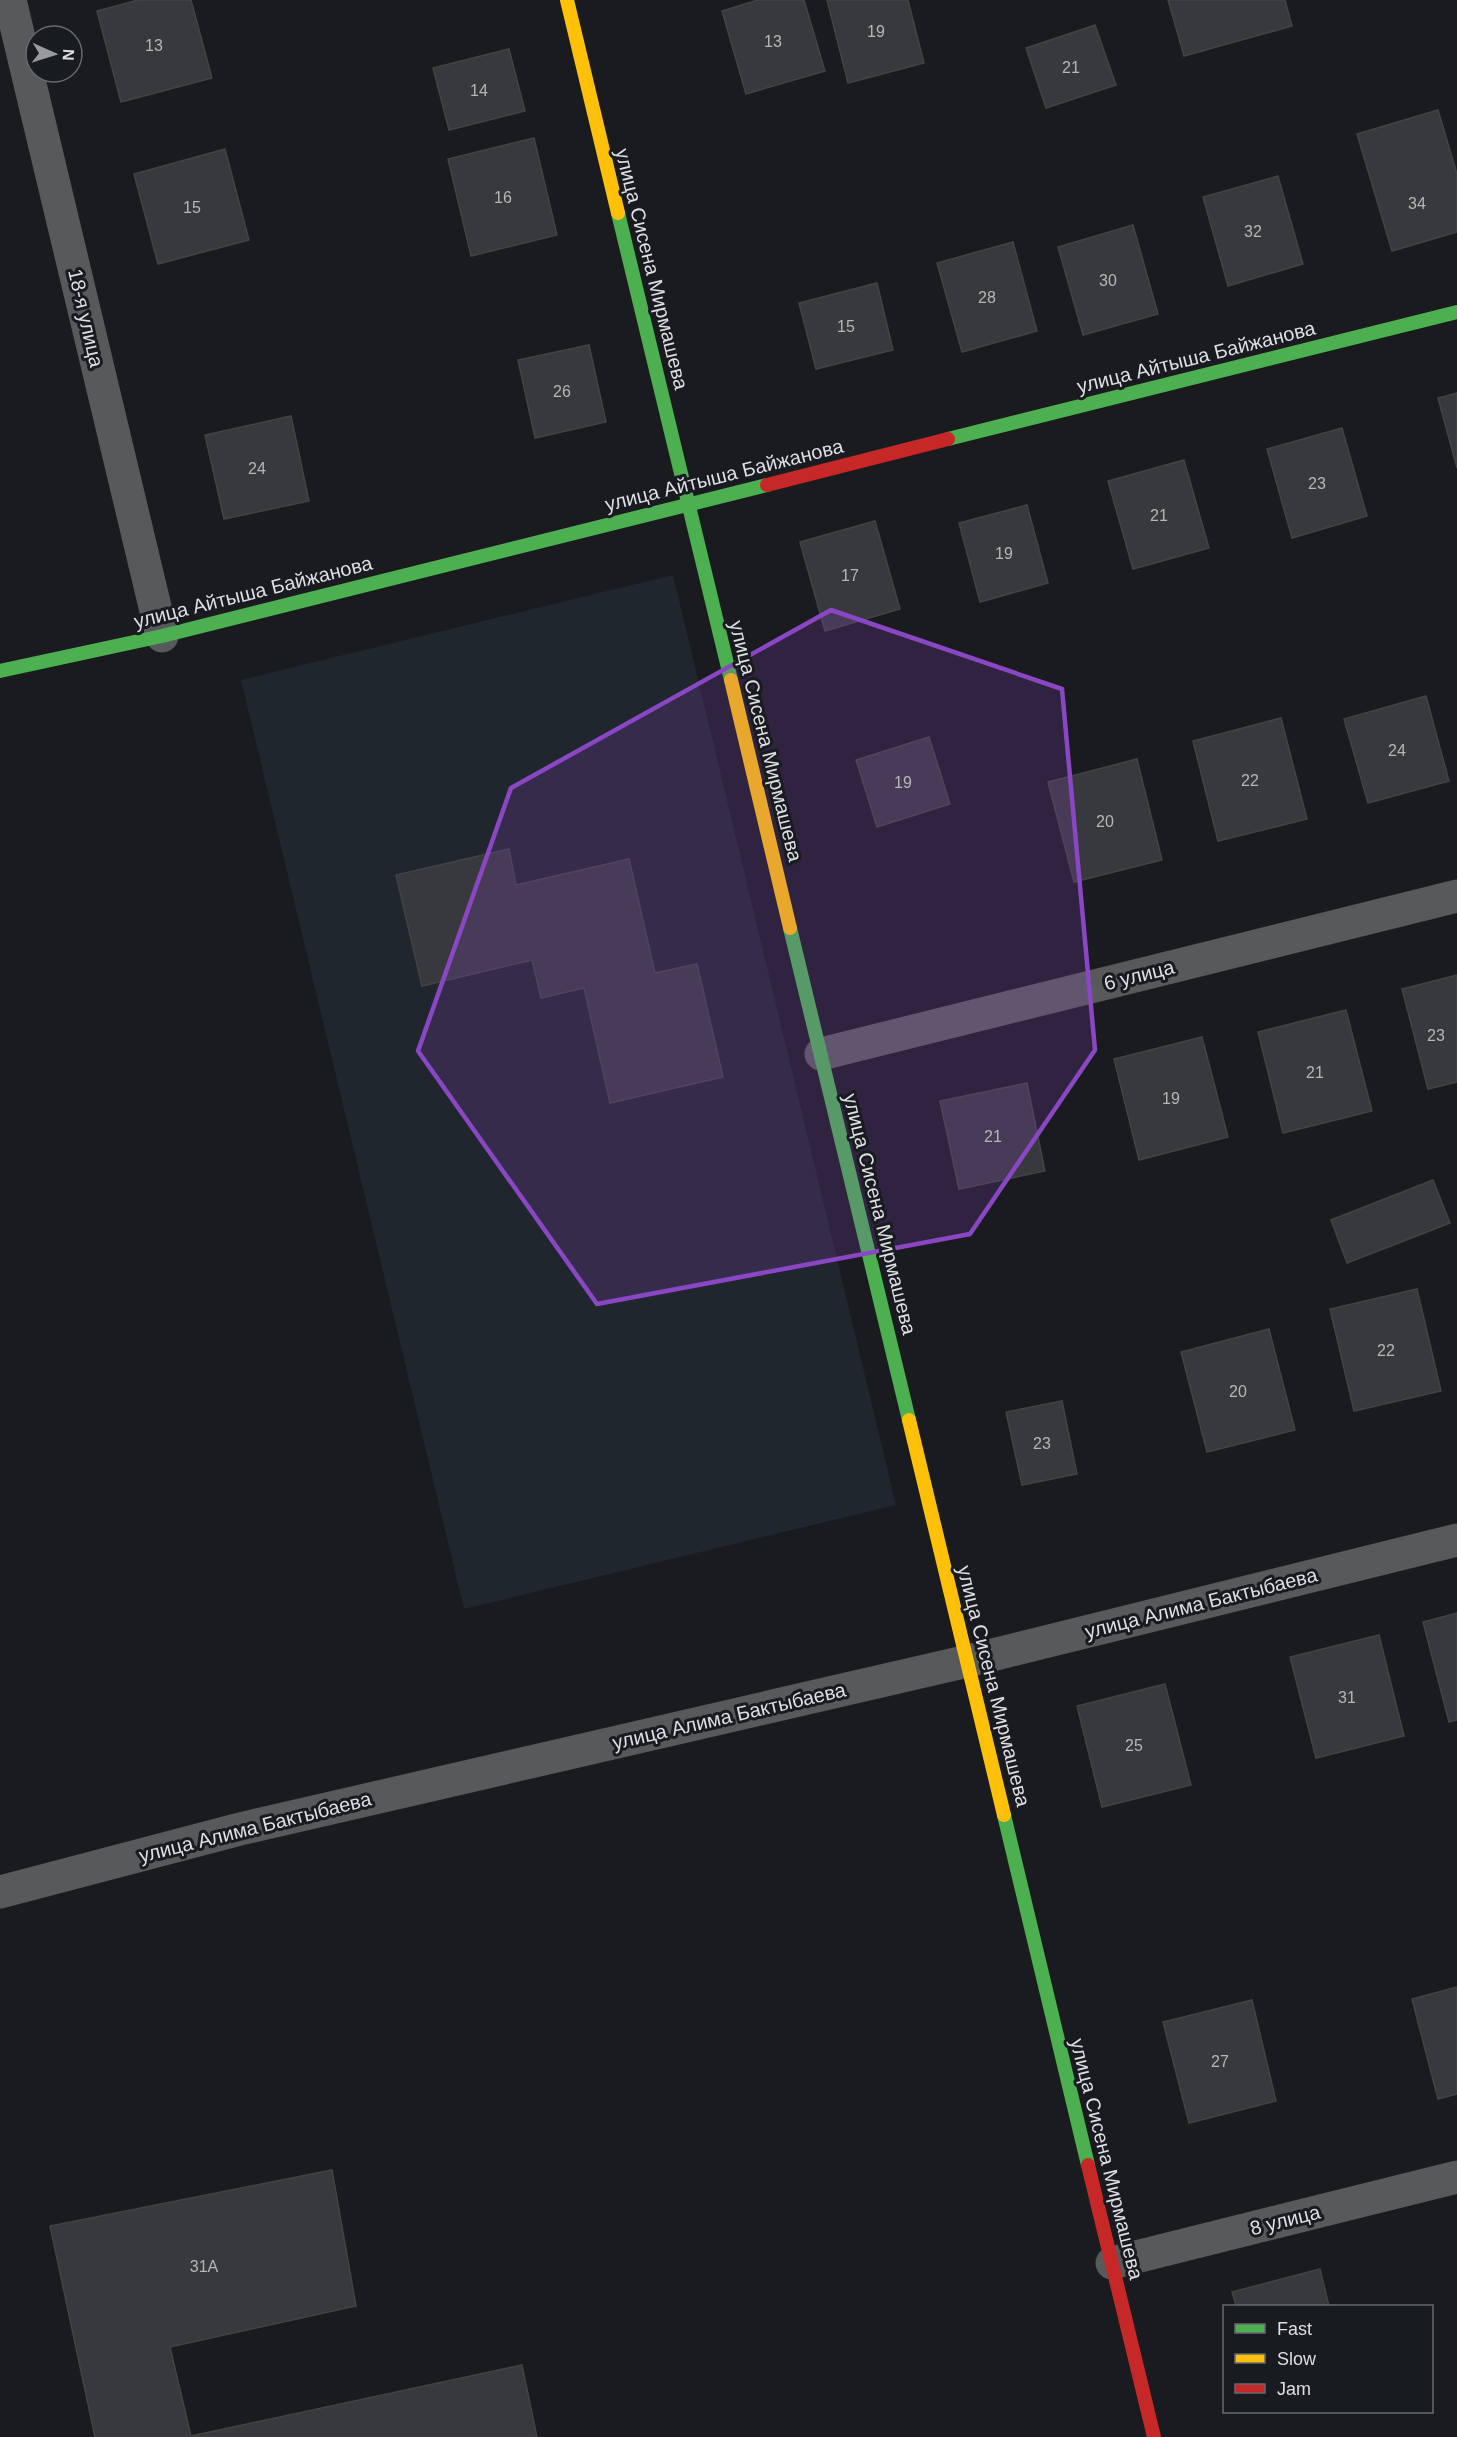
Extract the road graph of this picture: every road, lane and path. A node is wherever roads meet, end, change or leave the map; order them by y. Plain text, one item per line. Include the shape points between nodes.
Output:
1 (10, 0) edge
2 (567, 0) edge
3 (1457, 312) edge
4 (688, 503) junction
5 (162, 636) junction
6 (0, 671) edge
7 (1457, 896) edge
8 (821, 1054) junction
9 (1457, 1540) edge
10 (968, 1661) junction
11 (0, 1892) edge
12 (1457, 2177) edge
13 (1112, 2263) junction
14 (1154, 2437) edge

1 - 5 street, 18-я улица
2 - 4 street, улица Сисена Мирмашева
3 - 4 street, улица Айтыша Байжанова
4 - 5 street, улица Айтыша Байжанова
4 - 8 street, улица Сисена Мирмашева
5 - 6 street, улица Айтыша Байжанова
7 - 8 street, 6 улица
8 - 10 street, улица Сисена Мирмашева
9 - 10 street, улица Алима Бактыбаева
10 - 11 street, улица Алима Бактыбаева via 240,1829
10 - 13 street, улица Сисена Мирмашева
12 - 13 street, 8 улица
13 - 14 street, улица Сисена Мирмашева

